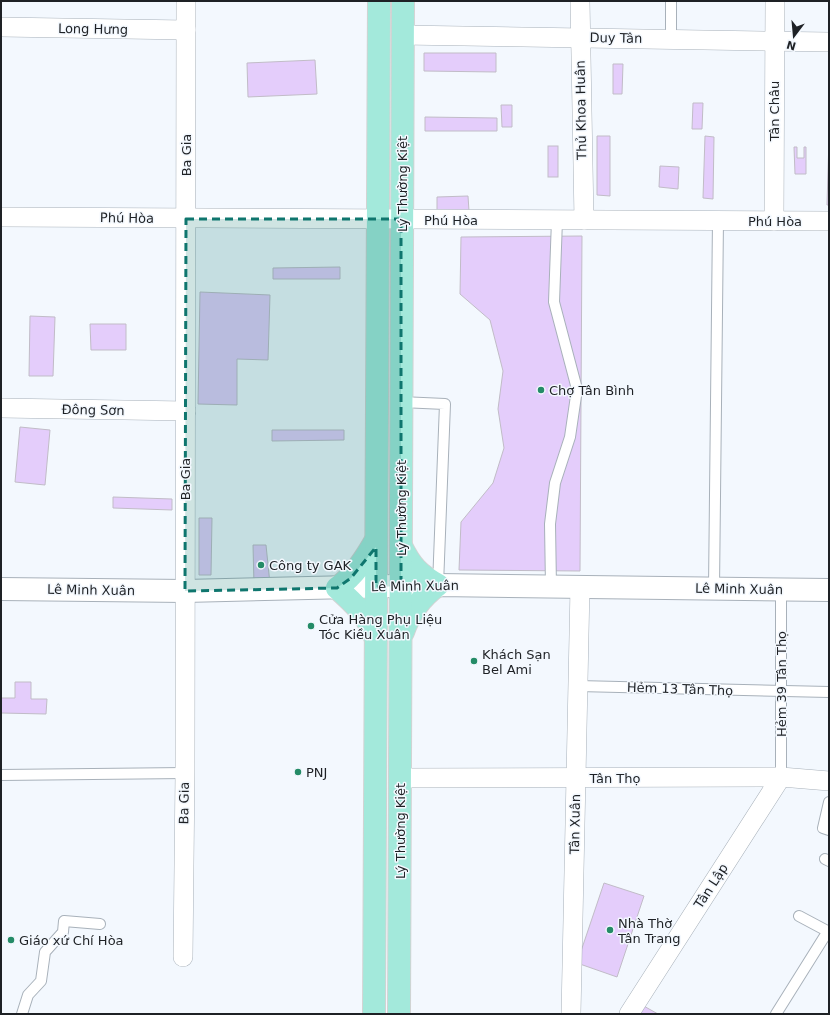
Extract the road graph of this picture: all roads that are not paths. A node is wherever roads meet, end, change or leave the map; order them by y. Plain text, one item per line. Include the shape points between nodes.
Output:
1 (186, 1) edge
2 (379, 1) edge
3 (403, 1) edge
4 (580, 1) edge
5 (671, 1) edge
6 (775, 1) edge
7 (1, 27) edge
8 (186, 30) junction
9 (402, 35) junction
10 (580, 38) junction
11 (671, 39) junction
12 (774, 41) junction
13 (829, 42) edge
14 (1, 217) edge
15 (186, 219) junction
16 (378, 219) junction
17 (401, 219) junction
18 (557, 220) junction
19 (584, 220) junction
20 (718, 220) junction
21 (774, 220) junction
22 (829, 221) edge
23 (401, 402) junction
24 (1, 408) edge
25 (186, 411) junction
26 (376, 540) junction
27 (400, 543) junction
28 (438, 585) junction
29 (401, 586) junction
30 (551, 586) junction
31 (376, 587) junction
32 (580, 587) junction
33 (337, 588) junction
34 (714, 588) junction
35 (1, 589) edge
36 (781, 590) junction
37 (829, 590) edge
38 (185, 591) junction
39 (400, 638) junction
40 (376, 640) junction
41 (578, 686) junction
42 (782, 692) junction
43 (829, 692) edge
44 (185, 773) junction
45 (1, 776) edge
46 (780, 777) junction
47 (400, 778) junction
48 (576, 779) junction
49 (829, 781) edge
50 (829, 802) edge
51 (829, 830) edge
52 (799, 916) dead end
53 (100, 924) dead end
54 (829, 932) edge
55 (183, 957) dead end
56 (22, 1014) edge
57 (374, 1014) edge
58 (399, 1014) edge
59 (571, 1014) edge
60 (629, 1014) edge
61 (776, 1014) edge

1 - 8 street, Ba Gia
2 - 16 main road, Lý Thường Kiệt
3 - 9 main road, Lý Thường Kiệt
4 - 10 street, Thủ Khoa Huân
5 - 11 lane
6 - 12 street, Tân Châu
7 - 8 street, Long Hưng
8 - 15 street, Ba Gia
9 - 10 street, Duy Tân
9 - 17 main road, Lý Thường Kiệt
10 - 11 street, Duy Tân
10 - 19 street, Thủ Khoa Huân
11 - 12 street, Duy Tân
12 - 13 street, Duy Tân
12 - 21 street, Tân Châu
14 - 15 street, Phú Hòa
15 - 16 street, Phú Hòa
15 - 25 street, Ba Gia
16 - 17 street, Phú Hòa
16 - 26 main road, Lý Thường Kiệt
17 - 18 street, Phú Hòa
17 - 23 main road, Lý Thường Kiệt
18 - 19 street, Phú Hòa
18 - 30 lane via 554,302 577,389 570,437 555,483 550,524
19 - 20 street, Phú Hòa
20 - 21 street, Phú Hòa
20 - 34 lane
21 - 22 street, Phú Hòa
23 - 27 main road, Lý Thường Kiệt
23 - 28 lane via 445,404
24 - 25 street, Đông Sơn
25 - 38 street, Ba Gia
26 - 31 main road, Lý Thường Kiệt
26 - 33 main road via 355,573
27 - 28 main road via 414,568
27 - 29 main road, Lý Thường Kiệt
28 - 29 street, Lê Minh Xuân
28 - 30 street, Lê Minh Xuân
28 - 39 main road via 425,594 417,605 407,620
29 - 31 street, Lê Minh Xuân
29 - 39 main road, Lý Thường Kiệt
30 - 32 street, Lê Minh Xuân
31 - 33 street, Lê Minh Xuân
31 - 40 main road, Lý Thường Kiệt
32 - 34 street, Lê Minh Xuân
32 - 41 street, Tân Xuân
33 - 38 street, Lê Minh Xuân
33 - 40 main road via 371,624
34 - 36 street, Lê Minh Xuân
35 - 38 street, Lê Minh Xuân
36 - 37 street, Lê Minh Xuân
36 - 42 lane, Hẻm 39 Tân Thọ
38 - 44 street, Ba Gia
39 - 47 main road, Lý Thường Kiệt
40 - 57 main road, Lý Thường Kiệt
41 - 42 lane, Hẻm 13 Tân Thọ
41 - 48 street, Tân Xuân
42 - 43 lane, Hẻm 13 Tân Thọ
42 - 46 lane, Hẻm 39 Tân Thọ
44 - 45 lane
44 - 55 street, Ba Gia
46 - 48 street, Tân Thọ
46 - 49 street, Tân Thọ
46 - 60 street, Tân Lập
47 - 48 street, Tân Thọ
47 - 58 main road, Lý Thường Kiệt
48 - 59 street, Tân Xuân
50 - 51 lane via 823,828
52 - 54 lane
53 - 56 lane via 64,921 63,932 45,952 41,981 28,995
54 - 61 lane

